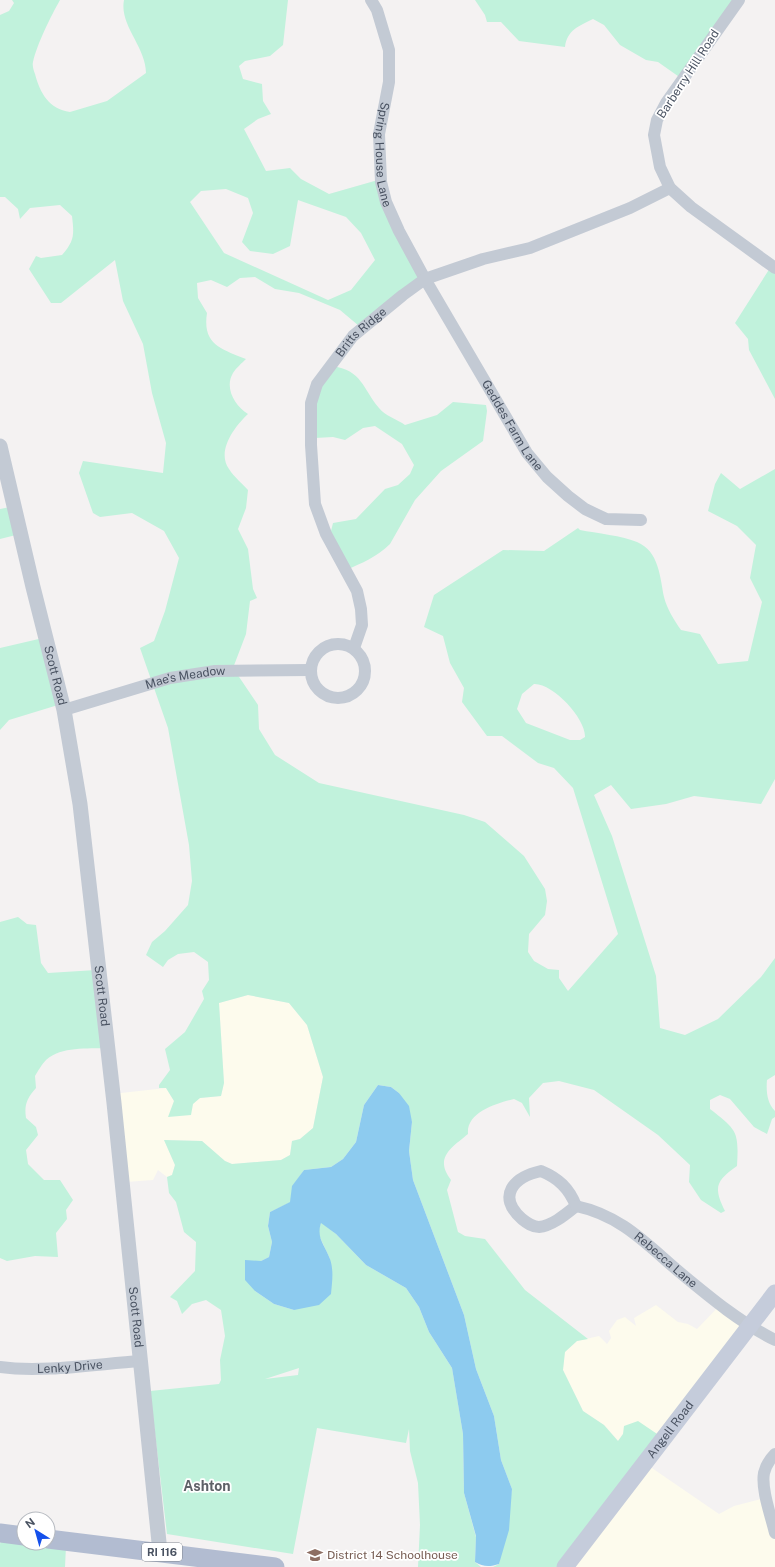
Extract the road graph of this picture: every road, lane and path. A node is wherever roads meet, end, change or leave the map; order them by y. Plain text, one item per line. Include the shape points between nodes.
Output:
1 (371, 0) edge
2 (739, 0) edge
3 (670, 188) junction
4 (775, 268) edge
5 (425, 280) junction
6 (0, 446) edge
7 (641, 520) dead end
8 (354, 648) junction
9 (310, 670) junction
10 (64, 710) junction
11 (576, 1206) junction
12 (775, 1293) edge
13 (749, 1327) junction
14 (775, 1340) edge
15 (140, 1361) junction
16 (0, 1367) edge
17 (775, 1454) edge
18 (0, 1533) edge
19 (775, 1533) edge
20 (16, 1535) edge
21 (56, 1540) edge
22 (160, 1552) junction
23 (275, 1567) edge
24 (565, 1567) edge

1 - 5 street, Spring House Lane via 377,10 389,50 389,82 379,134 381,182 386,202 399,231
2 - 3 street, Barberry Hill Road via 666,103 657,120 654,135 656,153
3 - 4 street, Barberry Hill Road via 691,207
3 - 5 street, Britts Ridge via 630,208 530,248 483,259
5 - 7 street, Geddes Farm Lane via 514,432 547,477 585,509 606,519
5 - 8 street, Britts Ridge via 353,336 317,384 311,403 315,504 326,534 356,591 361,609 362,625
6 - 10 street, Scott Road
8 - 9 street via 343,643 331,644 320,650 313,659
8 - 9 street via 363,657 366,669 364,682 357,692 345,698 332,698 321,693 313,683
9 - 10 street, Mae's Meadow via 215,671 170,678
10 - 15 street, Scott Road via 80,804
11 - 11 street via 565,1186 555,1177 541,1171 526,1174 516,1182 509,1197 511,1207 519,1216 527,1223 539,1227 552,1223
11 - 13 street, Rebecca Lane via 608,1215 634,1232 684,1276
12 - 13 main road, Angell Road
13 - 14 street, Rebecca Lane
13 - 24 main road, Angell Road
15 - 16 street, Lenky Drive via 67,1367
15 - 22 street, Scott Road
17 - 19 street via 764,1476 766,1497
18 - 20 main road
21 - 22 main road, RI 116
22 - 23 main road, RI 116

